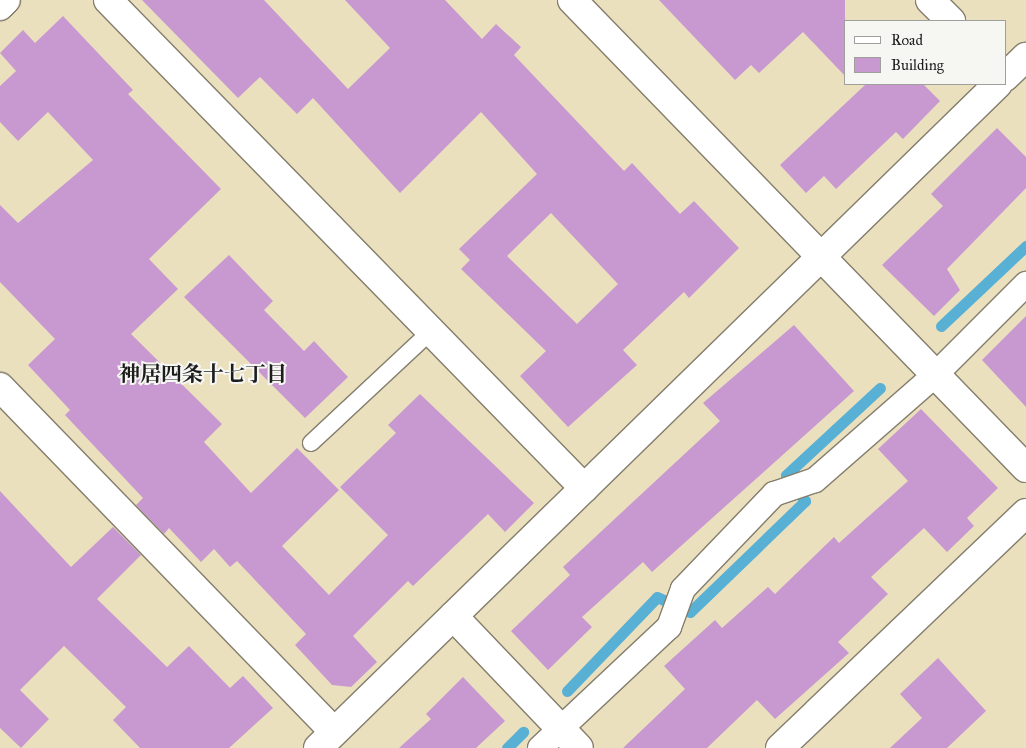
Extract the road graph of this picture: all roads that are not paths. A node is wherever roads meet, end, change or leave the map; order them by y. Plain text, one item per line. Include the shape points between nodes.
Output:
1 (6, 0) edge
2 (108, 0) edge
3 (572, 0) edge
4 (930, 0) edge
5 (0, 6) edge
6 (950, 20) edge
7 (1026, 57) edge
8 (1006, 76) edge
9 (997, 85) edge
10 (823, 258) junction
11 (1026, 284) edge
12 (431, 331) junction
13 (935, 375) junction
14 (0, 387) edge
15 (311, 443) dead end
16 (1026, 468) edge
17 (584, 488) junction
18 (1026, 514) edge
19 (453, 616) junction
20 (560, 728) junction
21 (326, 740) edge
22 (540, 748) edge
23 (580, 748) edge
24 (780, 748) edge

1 - 5 street
2 - 12 street
3 - 10 street
4 - 6 street
7 - 8 street
9 - 10 street
10 - 13 street
10 - 17 street
11 - 13 street
12 - 15 lane
12 - 17 street
13 - 16 street
13 - 20 street via 815,480 774,494 683,589 669,627
14 - 21 street
17 - 19 street
18 - 24 street
19 - 20 street
19 - 21 street
20 - 22 street
20 - 23 street

